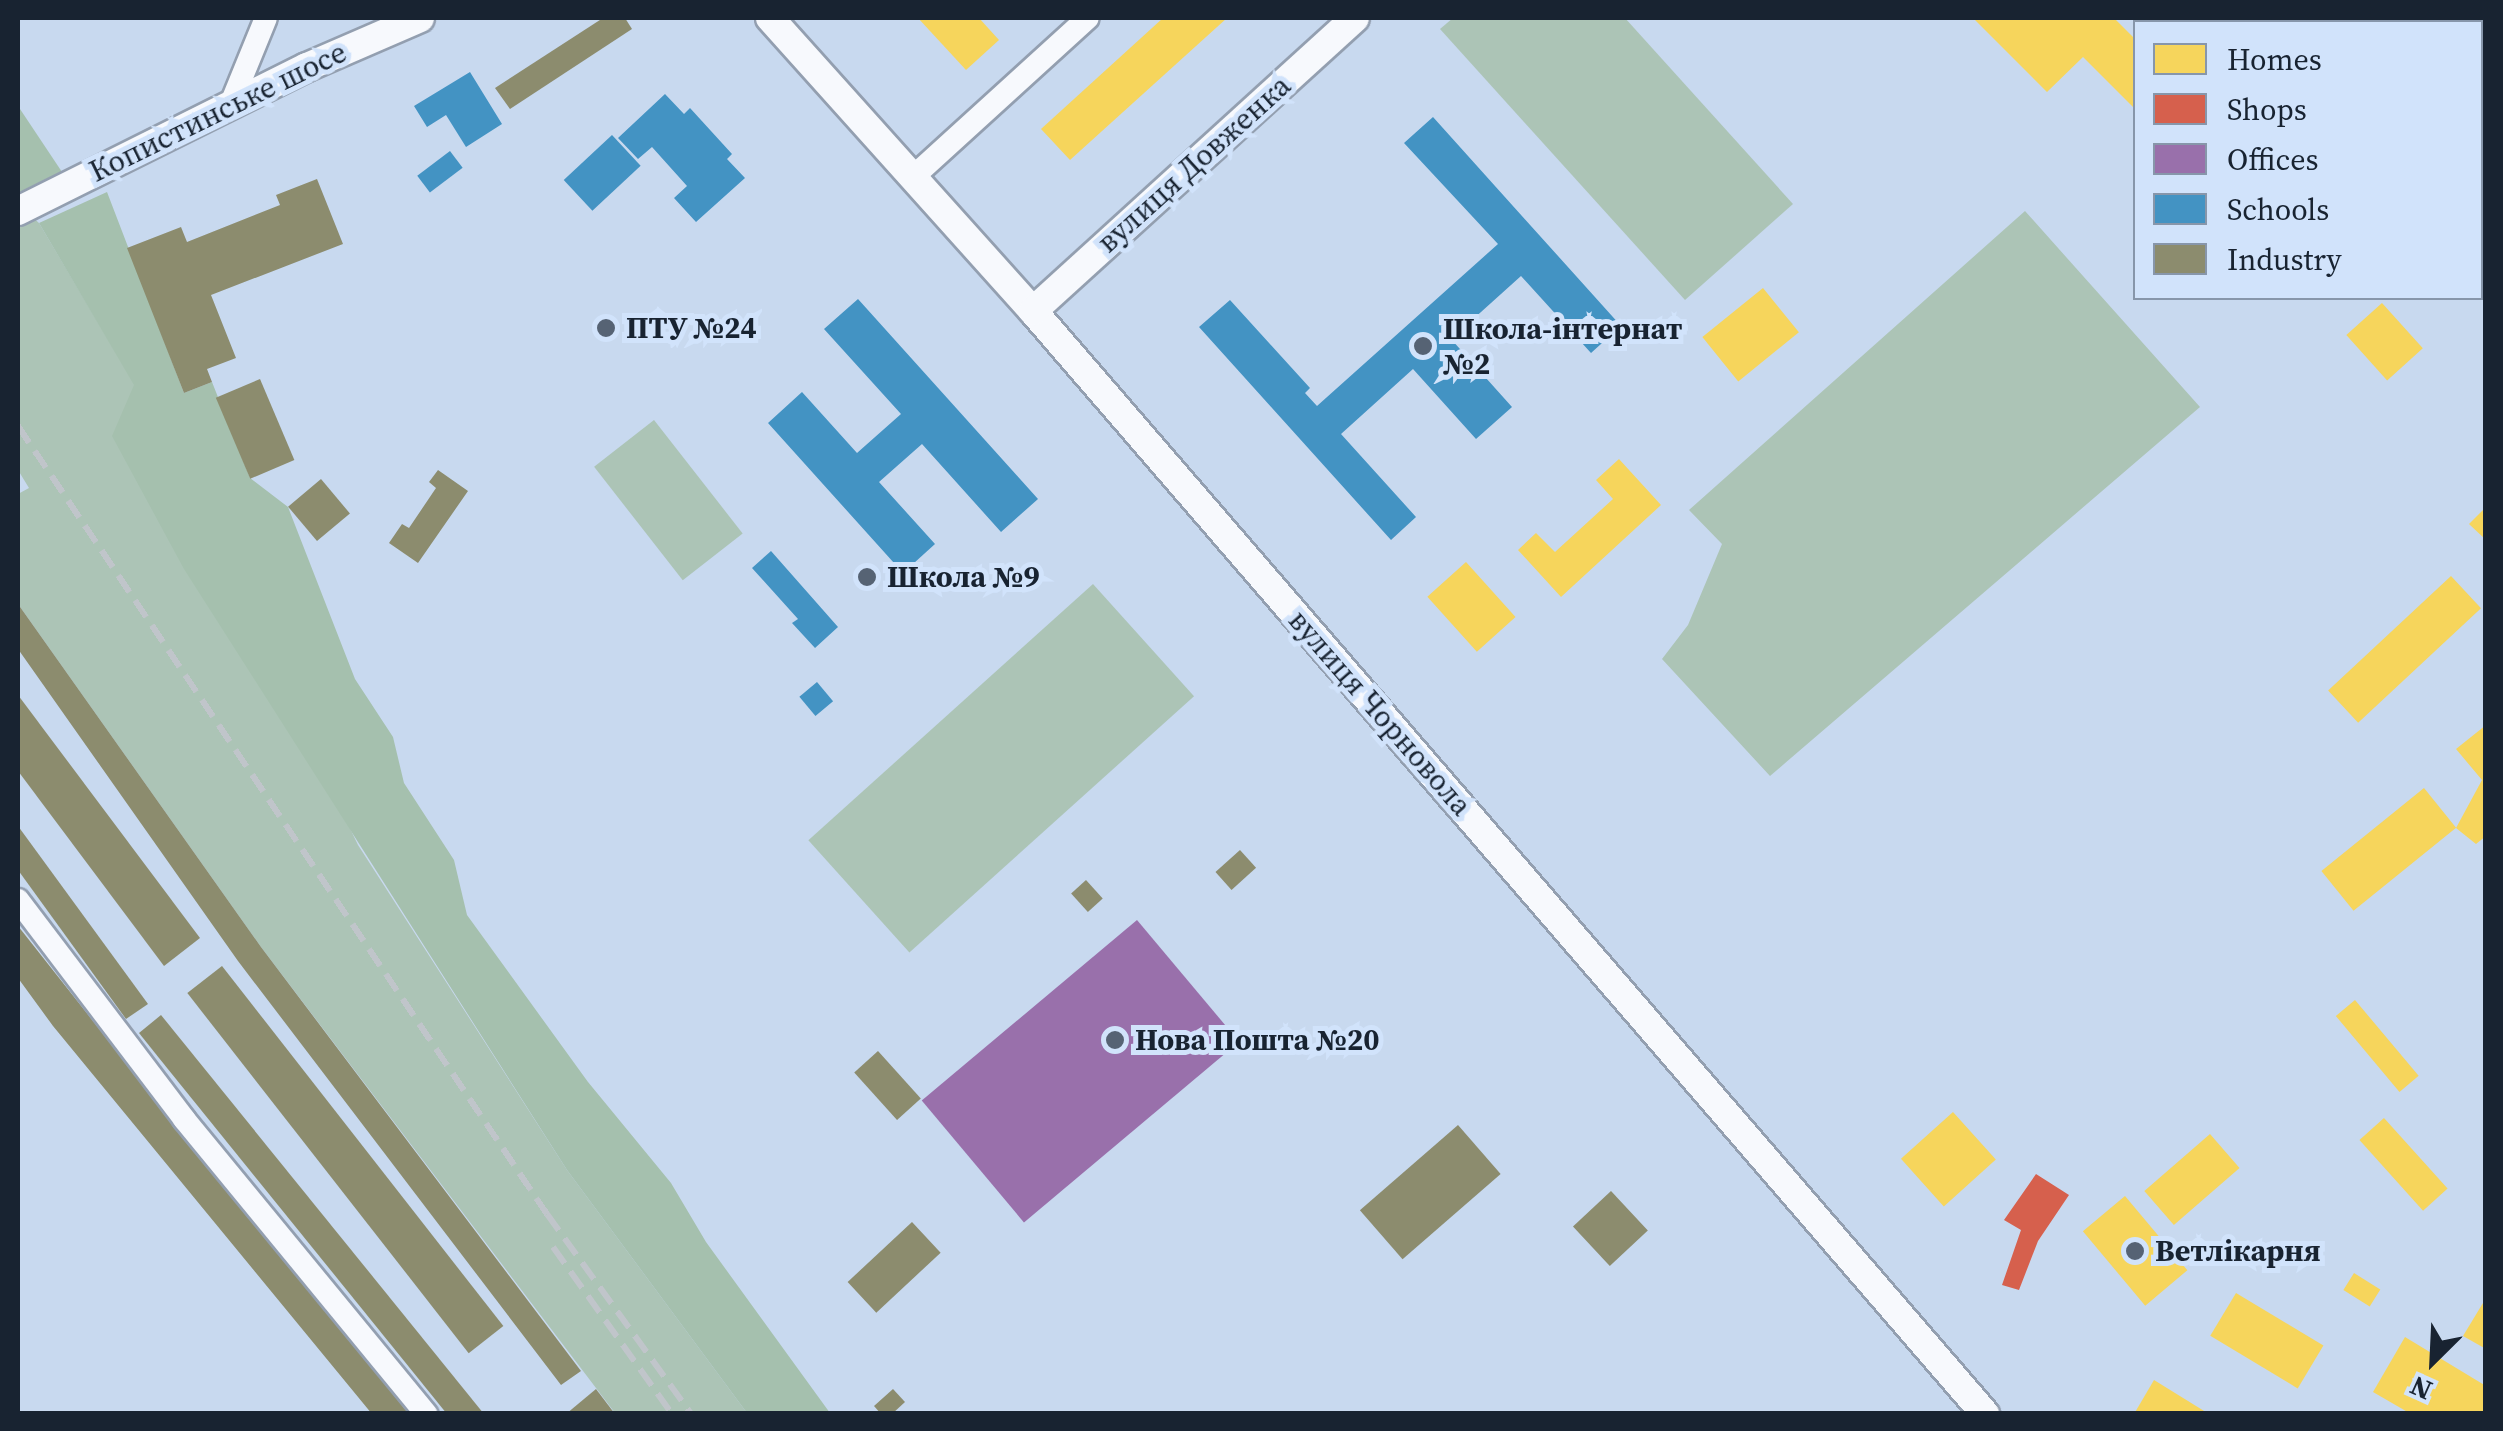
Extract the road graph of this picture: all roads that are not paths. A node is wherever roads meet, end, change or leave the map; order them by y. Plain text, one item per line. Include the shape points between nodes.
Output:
1 (266, 18) edge
2 (420, 18) edge
3 (770, 18) edge
4 (1088, 18) edge
5 (1354, 18) edge
6 (230, 106) junction
7 (913, 177) junction
8 (18, 210) edge
9 (1033, 311) junction
10 (18, 900) edge
11 (426, 1414) edge
12 (1985, 1414) edge

1 - 6 street
2 - 6 street, Копистинське шосе
3 - 7 street, вулиця Чорновола
4 - 7 street
5 - 9 street, вулиця Довженка
6 - 8 street, Копистинське шосе
7 - 9 street, вулиця Чорновола
9 - 12 street, вулиця Чорновола
10 - 11 street via 184,1119

